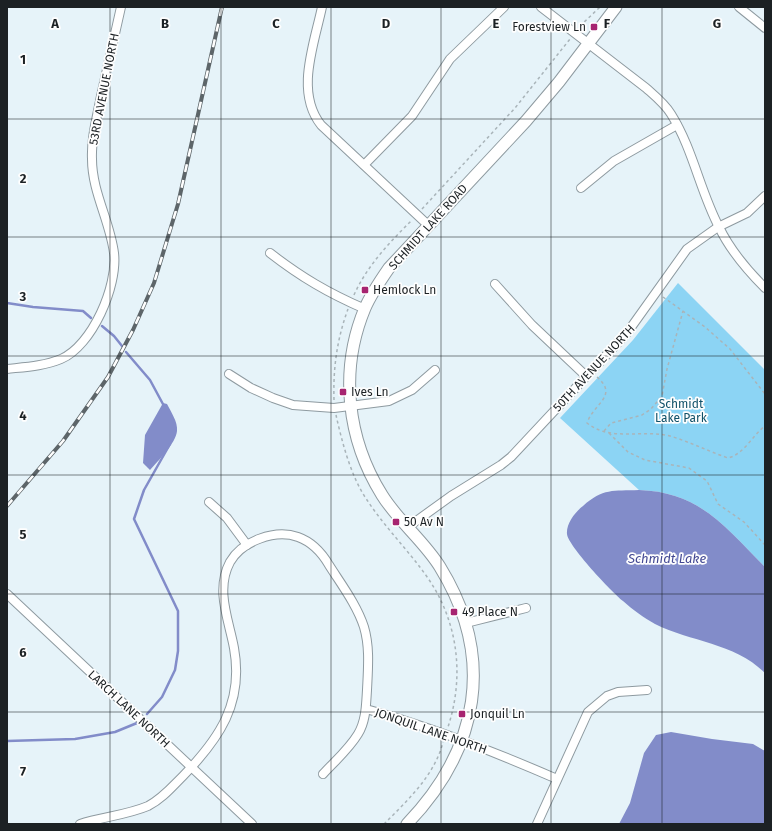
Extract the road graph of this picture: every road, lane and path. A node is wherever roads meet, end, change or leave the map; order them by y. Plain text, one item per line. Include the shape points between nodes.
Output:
1 (121, 7) edge
2 (322, 7) edge
3 (504, 7) edge
4 (541, 7) edge
5 (600, 7) edge
6 (616, 7) edge
7 (739, 7) edge
8 (765, 28) edge
9 (574, 33) junction
10 (588, 43) junction
11 (677, 125) junction
12 (364, 165) junction
13 (581, 188) dead end
14 (765, 196) edge
15 (417, 215) junction
16 (428, 225) junction
17 (718, 227) junction
18 (270, 252) dead end
19 (495, 284) dead end
20 (765, 288) edge
21 (656, 292) junction
22 (351, 303) junction
23 (365, 308) junction
24 (683, 311) junction
25 (7, 369) edge
26 (435, 370) dead end
27 (229, 374) dead end
28 (589, 374) junction
29 (765, 394) edge
30 (351, 405) junction
31 (334, 408) junction
32 (765, 426) edge
33 (604, 432) junction
34 (609, 433) junction
35 (209, 502) dead end
36 (408, 527) junction
37 (247, 545) junction
38 (765, 545) edge
39 (7, 594) edge
40 (526, 608) dead end
41 (466, 623) junction
42 (647, 690) dead end
43 (366, 709) junction
44 (446, 734) junction
45 (463, 741) junction
46 (191, 768) junction
47 (323, 774) dead end
48 (557, 779) junction
49 (80, 824) edge
50 (252, 824) edge
51 (384, 824) edge
52 (407, 824) edge
53 (537, 824) edge

1 - 25 street, 53RD AVENUE NORTH via 92,141 93,178 114,253 112,282 108,296 88,334 75,350 62,359 46,364
2 - 12 street via 307,83 309,103 314,116
3 - 12 street via 450,59 412,116
4 - 9 street
5 - 9 path via 583,21
6 - 10 street, SCHMIDT LAKE ROAD
7 - 8 street
9 - 10 street
9 - 15 path via 515,108
10 - 11 street via 660,100
10 - 16 street, SCHMIDT LAKE ROAD via 526,121
11 - 13 street via 614,161
11 - 17 street
12 - 15 street
14 - 17 street, 50TH AVENUE NORTH via 747,213
15 - 16 street
15 - 22 path via 384,249 360,280
16 - 23 street, SCHMIDT LAKE ROAD via 389,268
17 - 20 street via 742,264
17 - 21 street, 50TH AVENUE NORTH via 687,249
18 - 22 street via 298,275
19 - 28 street via 532,325
21 - 24 path
21 - 28 street, 50TH AVENUE NORTH via 627,333
22 - 23 street
22 - 31 path via 340,331 333,375
23 - 30 street, SCHMIDT LAKE ROAD via 350,366
24 - 29 path via 730,350
24 - 33 path via 662,396 642,415 611,423
26 - 30 street via 412,390 389,401
27 - 31 street via 251,388 293,405
28 - 33 path via 604,382 607,389 606,396 590,414 587,422 596,430
28 - 36 street, 50TH AVENUE NORTH via 511,457
30 - 31 street
30 - 36 street, SCHMIDT LAKE ROAD via 358,446 369,471 382,496
31 - 44 path via 343,443 366,500 426,575 454,634 457,664 455,706
32 - 34 path via 736,456 728,458 669,436
33 - 34 path
34 - 38 path via 628,452 645,460 689,468 707,481 718,504 744,522
35 - 37 street via 227,518
36 - 41 street, SCHMIDT LAKE ROAD via 439,566 461,607
37 - 43 street, JONQUIL LANE NORTH via 272,535 298,537 319,551 359,614 364,627 368,655
37 - 46 street via 231,562 223,590 236,667 232,703 226,722 216,738
39 - 46 street, LARCH LANE NORTH
40 - 41 street
41 - 45 street, SCHMIDT LAKE ROAD via 474,667 469,720
42 - 48 street via 618,692 597,703 582,723
43 - 44 street, JONQUIL LANE NORTH
43 - 47 street via 359,734
44 - 45 street, JONQUIL LANE NORTH
44 - 51 path via 441,752 428,774 403,806
45 - 48 street, JONQUIL LANE NORTH
45 - 52 street, SCHMIDT LAKE ROAD via 436,790
46 - 49 street via 160,799 148,806
46 - 50 street, LARCH LANE NORTH
48 - 53 street

